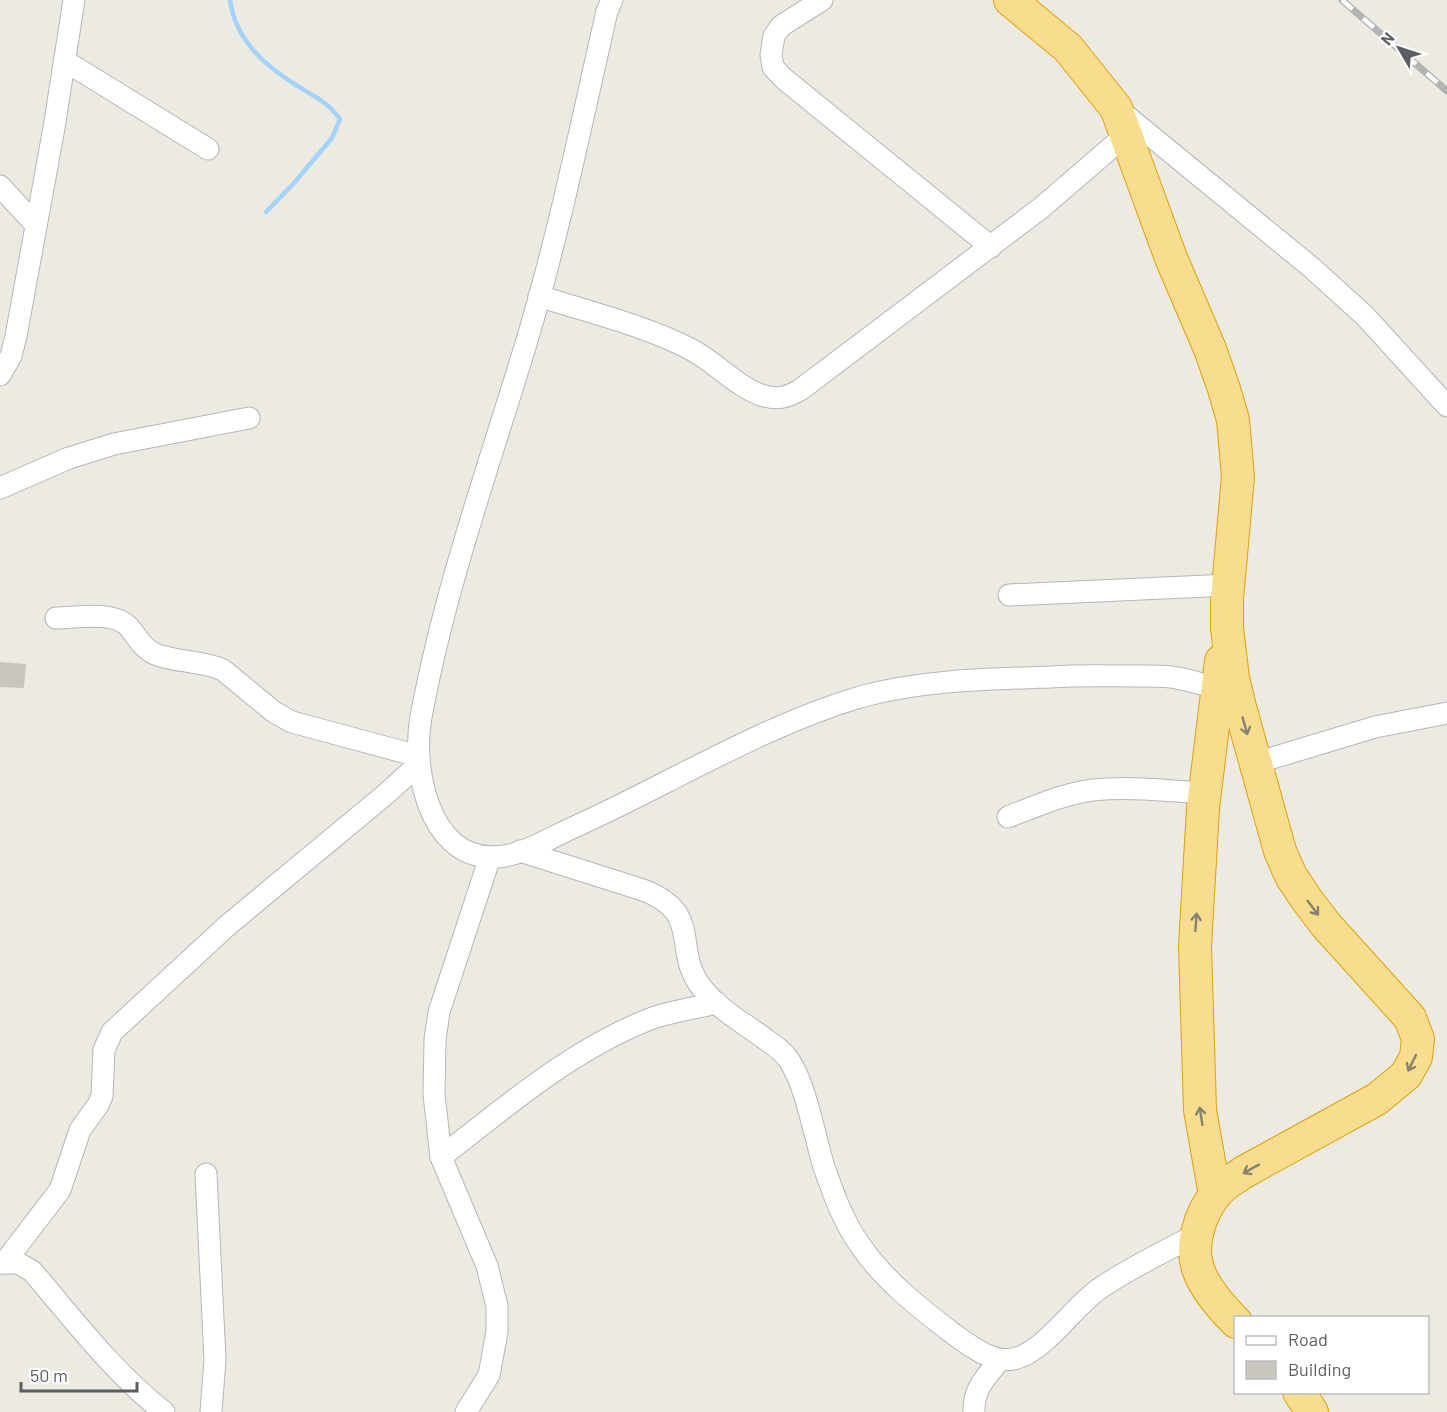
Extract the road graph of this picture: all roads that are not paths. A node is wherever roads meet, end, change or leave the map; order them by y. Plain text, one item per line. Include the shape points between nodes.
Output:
1 (74, 0) edge
2 (612, 0) edge
3 (822, 0) edge
4 (1011, 0) edge
5 (65, 61) junction
6 (1122, 121) junction
7 (208, 149) dead end
8 (0, 186) edge
9 (36, 225) junction
10 (991, 247) junction
11 (539, 296) junction
12 (0, 375) edge
13 (1447, 404) edge
14 (249, 418) dead end
15 (0, 488) edge
16 (1229, 585) junction
17 (1009, 595) dead end
18 (56, 618) dead end
19 (1227, 628) junction
20 (1218, 690) junction
21 (1447, 713) edge
22 (418, 760) junction
23 (1256, 763) junction
24 (1205, 793) junction
25 (1008, 817) dead end
26 (520, 851) junction
27 (490, 857) junction
28 (717, 1003) junction
29 (441, 1157) junction
30 (206, 1174) dead end
31 (1215, 1195) junction
32 (1197, 1234) junction
33 (2, 1263) edge
34 (1234, 1320) edge
35 (1000, 1360) junction
36 (1300, 1394) edge
37 (164, 1412) edge
38 (211, 1412) edge
39 (466, 1412) edge
40 (974, 1412) edge
41 (1312, 1412) edge

1 - 5 street
2 - 11 street
3 - 10 street via 781,26 774,36 774,67
4 - 6 highway via 1068,48
5 - 7 street
5 - 9 street
6 - 10 street via 1041,208
6 - 13 street via 1319,274 1365,316
6 - 16 highway via 1233,420 1238,477
8 - 9 street
9 - 12 street via 16,336
10 - 11 street via 784,398 773,398 742,386 731,375 669,339
11 - 22 street via 436,646 420,721
14 - 15 street via 114,444 69,458
16 - 17 street
16 - 19 highway
18 - 22 street via 104,617 122,621 152,652 223,670 292,722
19 - 20 highway
19 -> 23 highway via 1233,678
20 - 24 highway
20 - 26 street via 1176,678 1084,675 944,682 863,696 793,722
21 - 23 street via 1375,727
22 - 27 street via 426,797 450,840 472,853
22 - 33 street via 386,794 228,925 112,1032 104,1050 102,1096 80,1130 64,1181 50,1205
23 -> 31 highway via 1280,851 1291,876 1326,925 1410,1018 1418,1039 1416,1057 1392,1089 1244,1172
24 - 25 street via 1130,788 1091,791 1054,799
31 -> 24 highway via 1200,1110 1195,946
26 - 27 street
26 - 28 street via 666,901 679,917 696,981
27 - 29 street via 439,1012 434,1094
28 - 29 street via 650,1019 599,1044 558,1067
28 - 35 street via 788,1058 825,1168 858,1244 937,1321
29 - 39 street via 487,1266 497,1306 498,1332 489,1375
30 - 38 street via 215,1360
31 - 32 highway
32 - 34 highway via 1198,1268 1209,1290
32 - 35 street via 1097,1290 1020,1357
33 - 37 street via 18,1263 32,1271 110,1362
35 - 40 street via 978,1389
36 - 41 highway

